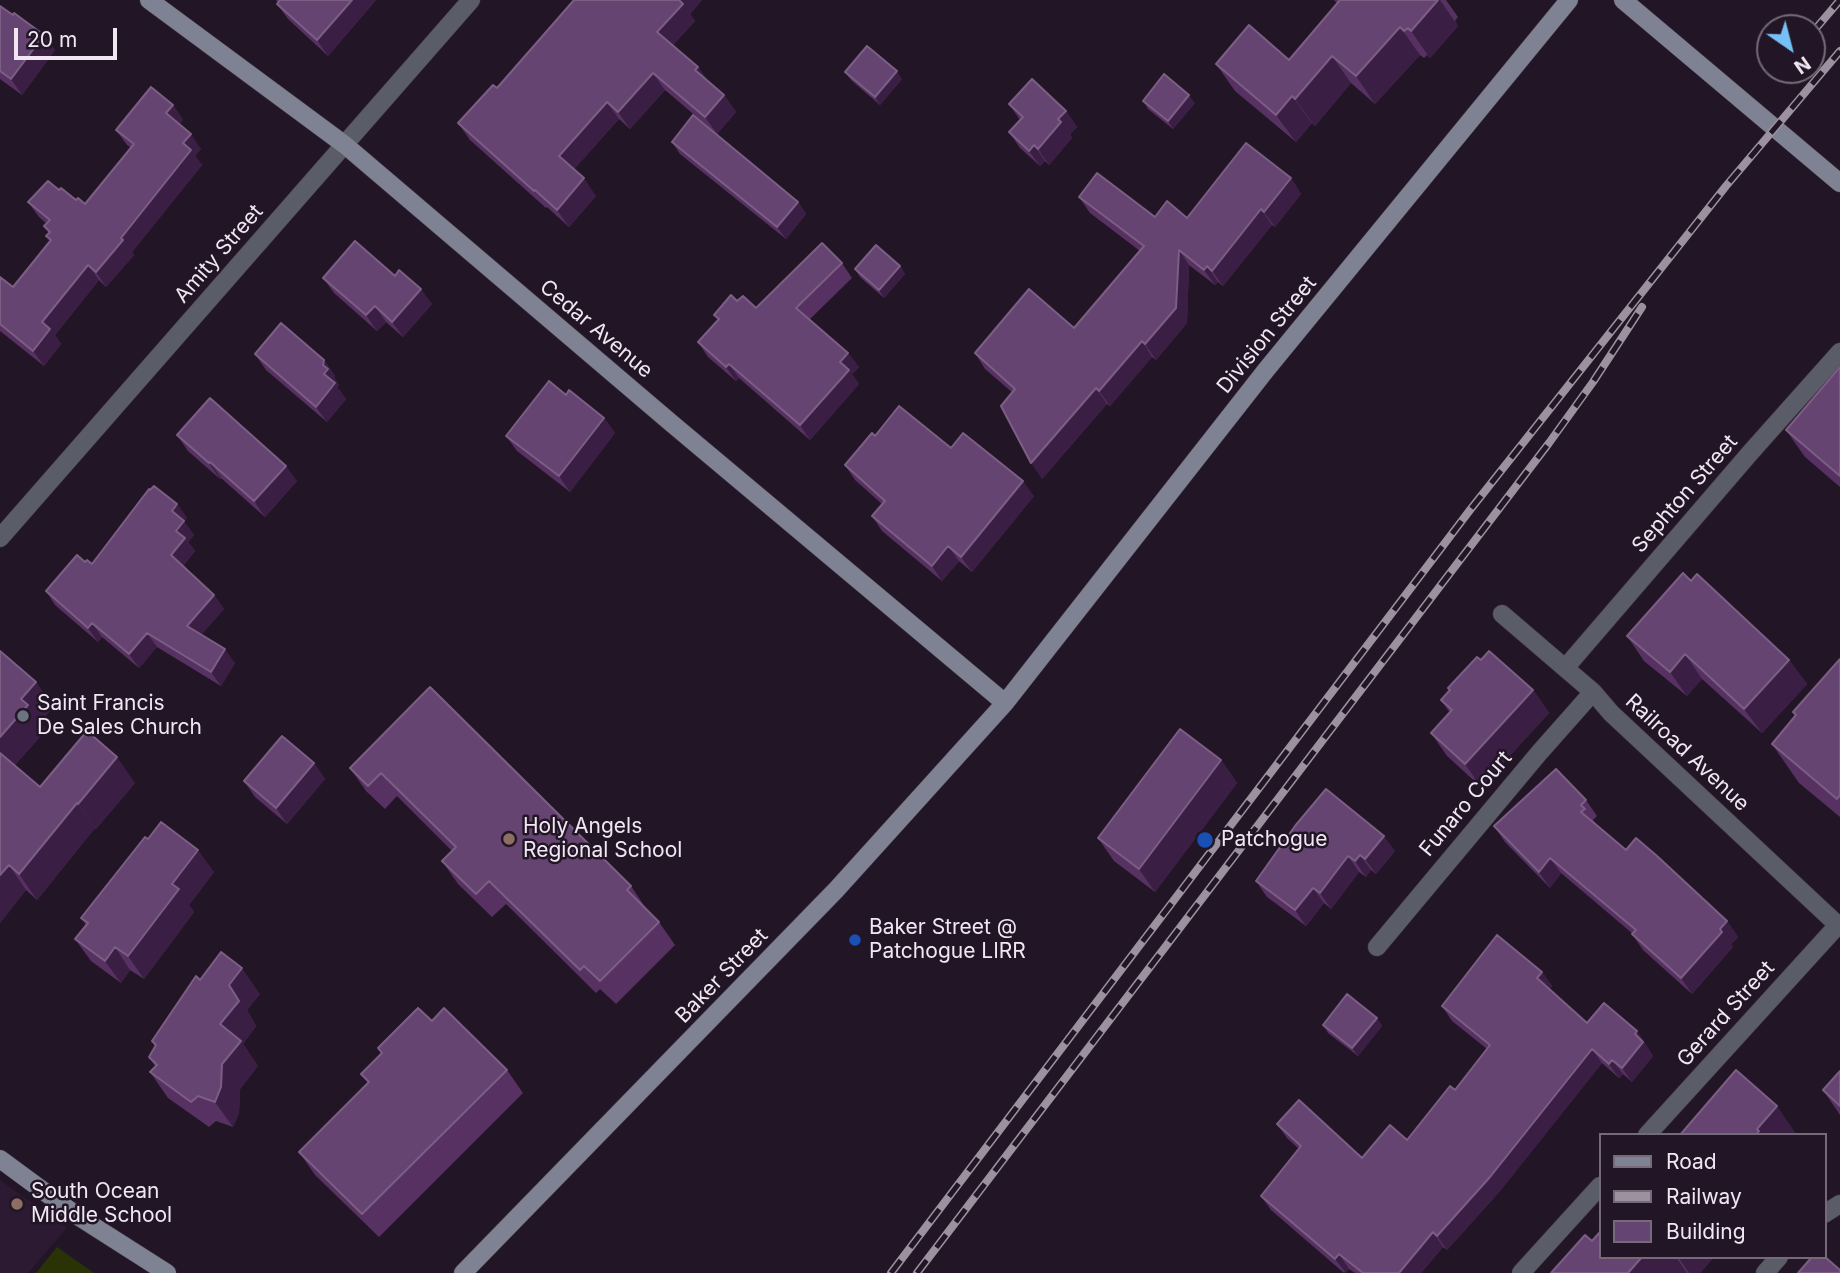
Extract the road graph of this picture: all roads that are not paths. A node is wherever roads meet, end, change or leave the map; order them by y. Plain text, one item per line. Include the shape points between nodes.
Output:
1 (149, 0) edge
2 (471, 0) edge
3 (1569, 0) edge
4 (1623, 0) edge
5 (345, 145) junction
6 (1840, 183) edge
7 (1840, 352) edge
8 (0, 538) edge
9 (1502, 614) dead end
10 (1566, 667) junction
11 (1593, 692) junction
12 (1005, 703) junction
13 (1839, 926) edge
14 (1377, 947) dead end
15 (1649, 1133) edge
16 (0, 1159) edge
17 (1598, 1188) edge
18 (1778, 1259) edge
19 (167, 1273) edge
20 (463, 1273) edge
21 (1521, 1273) edge
22 (1765, 1273) edge

1 - 5 street, Cedar Avenue
2 - 5 street, Amity Street
3 - 12 street, Division Street via 1236,408
4 - 6 street
5 - 8 street, Amity Street
5 - 12 street, Cedar Avenue
7 - 10 street, Sephton Street
9 - 10 street, Railroad Avenue
10 - 11 street, Railroad Avenue
11 - 13 street, Railroad Avenue
11 - 14 street, Funaro Court
12 - 20 street, Baker Street via 836,890
13 - 15 street, Gerard Street
16 - 19 street
17 - 21 street
18 - 22 street

